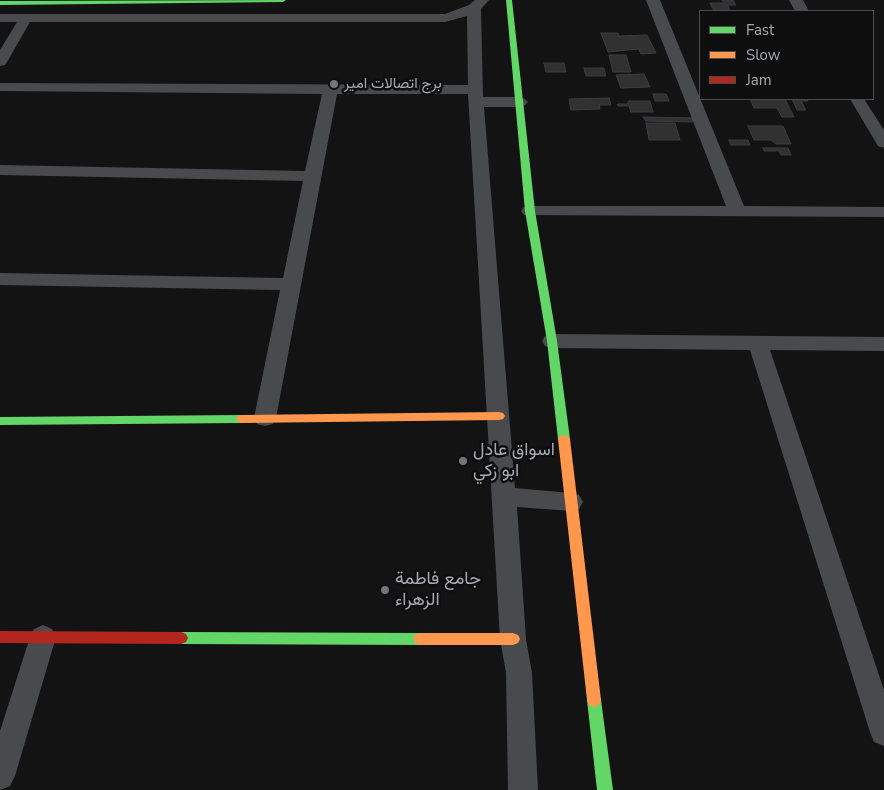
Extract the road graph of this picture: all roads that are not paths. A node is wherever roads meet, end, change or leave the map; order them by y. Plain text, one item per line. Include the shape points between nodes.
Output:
1 (283, 0) edge
2 (509, 0) edge
3 (653, 0) edge
4 (0, 3) edge
5 (478, 4) edge
6 (0, 18) edge
7 (26, 18) junction
8 (0, 62) edge
9 (0, 87) edge
10 (330, 90) junction
11 (476, 96) junction
12 (857, 100) edge
13 (520, 102) junction
14 (884, 143) edge
15 (0, 170) edge
16 (313, 176) junction
17 (530, 211) junction
18 (737, 212) junction
19 (884, 212) edge
20 (0, 279) edge
21 (291, 284) junction
22 (552, 341) junction
23 (758, 343) junction
24 (884, 344) edge
25 (499, 416) junction
26 (265, 418) junction
27 (0, 421) edge
28 (504, 497) junction
29 (571, 502) junction
30 (0, 637) edge
31 (43, 637) junction
32 (514, 639) junction
33 (884, 732) edge
34 (0, 776) edge
35 (522, 790) edge
36 (604, 790) edge

1 - 4 street
2 - 13 street
3 - 18 street
5 - 7 street via 454,17 445,18
5 - 11 street
6 - 7 street
7 - 8 street
9 - 10 street
10 - 11 street
10 - 16 street
11 - 13 street
11 - 25 street
12 - 14 street
13 - 17 street
15 - 16 street
16 - 21 street
17 - 18 street
17 - 22 street
18 - 19 street
20 - 21 street
21 - 26 street
22 - 23 street
22 - 29 street
23 - 24 street
23 - 33 street
25 - 26 street
25 - 28 street
26 - 27 street
28 - 29 street
28 - 32 street
29 - 36 street
30 - 31 street
31 - 32 street
31 - 34 street
32 - 35 street via 519,672

